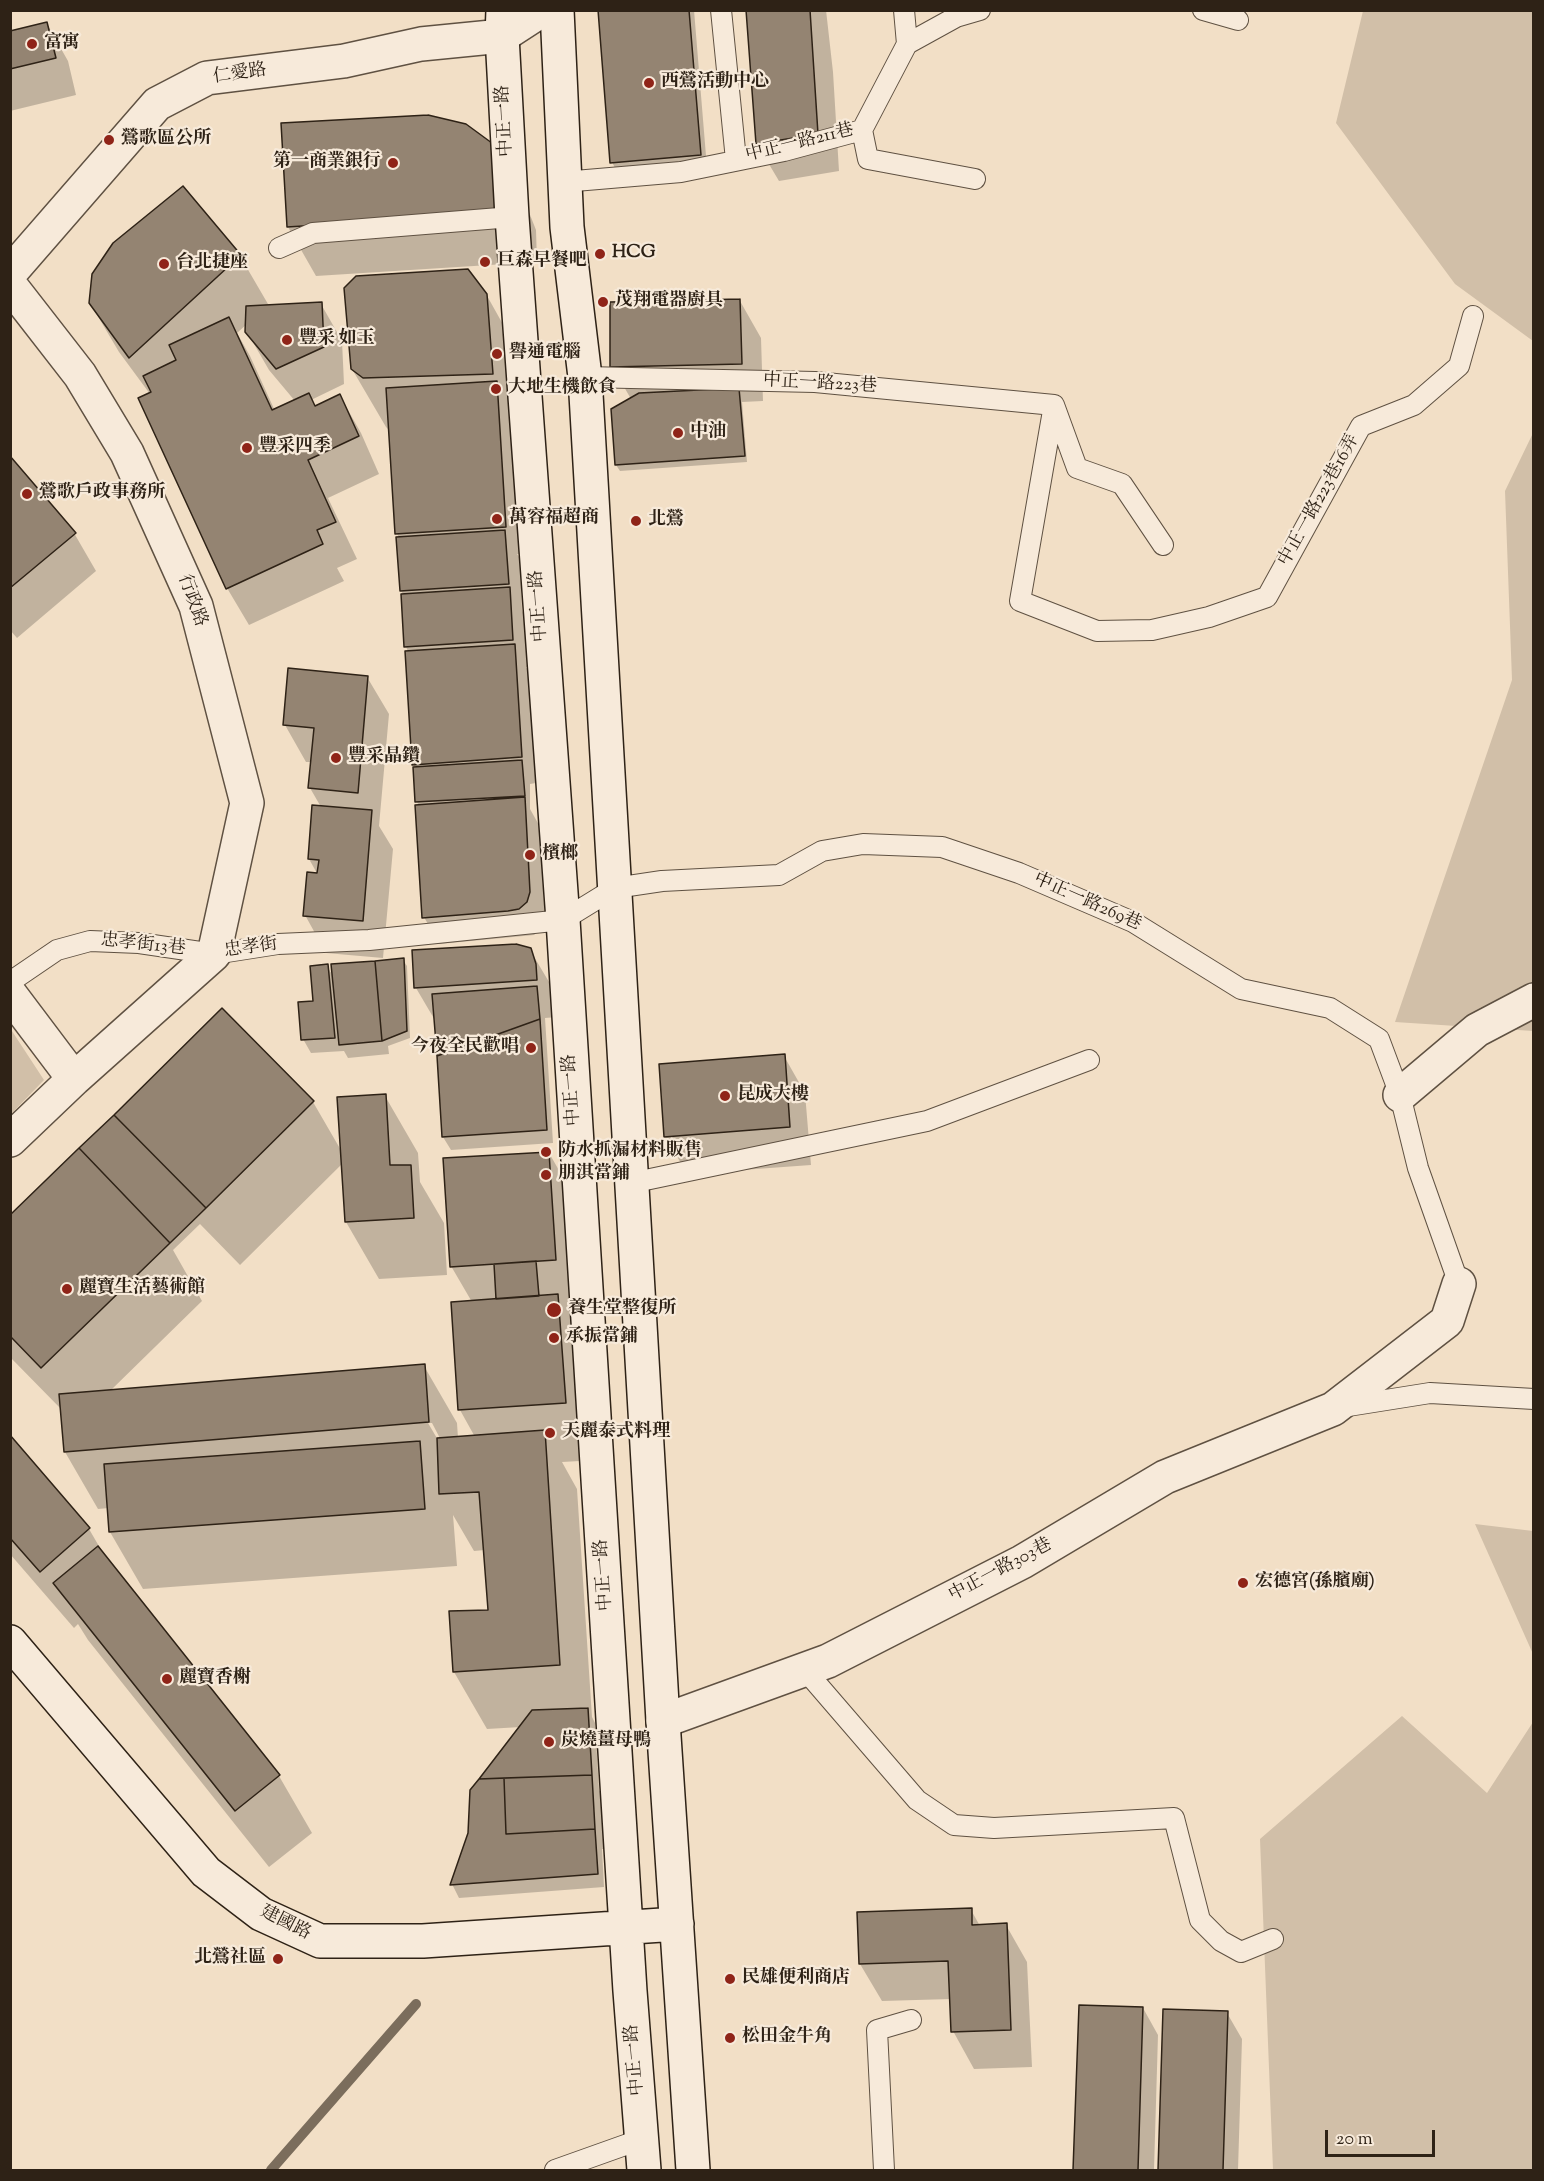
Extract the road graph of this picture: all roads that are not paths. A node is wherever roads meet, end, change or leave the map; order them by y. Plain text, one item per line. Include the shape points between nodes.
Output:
1 (542, 10) edge
2 (556, 10) edge
3 (721, 10) edge
4 (904, 10) edge
5 (980, 10) edge
6 (1203, 10) edge
7 (1238, 20) dead end
8 (502, 23) edge
9 (907, 44) junction
10 (862, 130) junction
11 (736, 159) junction
12 (975, 179) dead end
13 (563, 182) junction
14 (512, 217) junction
15 (279, 248) dead end
16 (10, 273) edge
17 (10, 285) edge
18 (1473, 316) dead end
19 (585, 377) junction
20 (1054, 405) junction
21 (1163, 545) dead end
22 (615, 888) junction
23 (562, 920) junction
24 (214, 954) junction
25 (10, 982) edge
26 (10, 994) edge
27 (1533, 1000) edge
28 (1089, 1060) dead end
29 (74, 1079) junction
30 (1400, 1095) junction
31 (10, 1140) edge
32 (632, 1182) junction
33 (1459, 1284) joint
34 (1533, 1398) edge
35 (1333, 1409) junction
36 (10, 1642) edge
37 (805, 1670) junction
38 (663, 1721) junction
39 (677, 1924) junction
40 (627, 1928) junction
41 (1274, 1939) dead end
42 (911, 2020) dead end
43 (642, 2139) junction
44 (555, 2170) edge
45 (645, 2170) edge
46 (693, 2170) edge
47 (884, 2170) edge

1 - 8 main road, 仁愛路
2 - 13 main road
3 - 11 lane
4 - 9 lane
5 - 9 lane via 956,17
6 - 7 lane
8 - 14 main road, 中正一路
8 - 16 main road, 仁愛路 via 345,61 207,78 157,104
9 - 10 lane, 中正一路211巷
10 - 11 lane, 中正一路211巷
10 - 12 lane via 868,159
11 - 13 lane, 中正一路211巷 via 681,172
13 - 19 main road
14 - 15 lane via 313,233
14 - 23 main road, 中正一路
17 - 24 main road, 行政路 via 80,375 127,453 196,606 247,803
18 - 20 lane, 中正一路223巷16弄 via 1459,366 1414,405 1361,426 1267,597 1209,617 1152,630 1097,631 1020,601
19 - 20 lane, 中正一路223巷 via 815,382
19 - 22 main road
20 - 21 lane via 1077,468 1122,484
22 - 23 lane, 中正一路269巷
22 - 30 lane, 中正一路269巷 via 662,881 779,875 822,851 863,844 942,847 1019,873 1133,922 1240,989 1330,1008 1379,1038
22 - 32 main road
23 - 24 lane, 忠孝街 via 369,940 278,944
23 - 40 main road, 中正一路
24 - 25 lane, 忠孝街13巷 via 90,941 57,950
24 - 29 main road, 忠孝街
26 - 29 main road
27 - 30 main road via 1477,1030
28 - 32 lane via 927,1121
29 - 31 main road, 忠孝街
30 - 33 lane, 中正一路269巷 via 1418,1168
32 - 38 main road
33 - 35 main road, 中正一路303巷 via 1447,1321
34 - 35 lane, 中正一路303巷 via 1430,1393
35 - 37 main road, 中正一路303巷 via 1165,1477 1022,1562
36 - 40 main road, 建國路 via 206,1872 261,1914 320,1941 423,1941
37 - 38 main road, 中正一路303巷
37 - 41 lane via 917,1800 954,1825 994,1828 1174,1818 1200,1920 1221,1941 1241,1952
38 - 39 main road
39 - 40 main road, 建國路
39 - 46 main road
40 - 43 main road, 中正一路
42 - 47 lane via 877,2030
43 - 44 lane
43 - 45 main road, 中正一路

